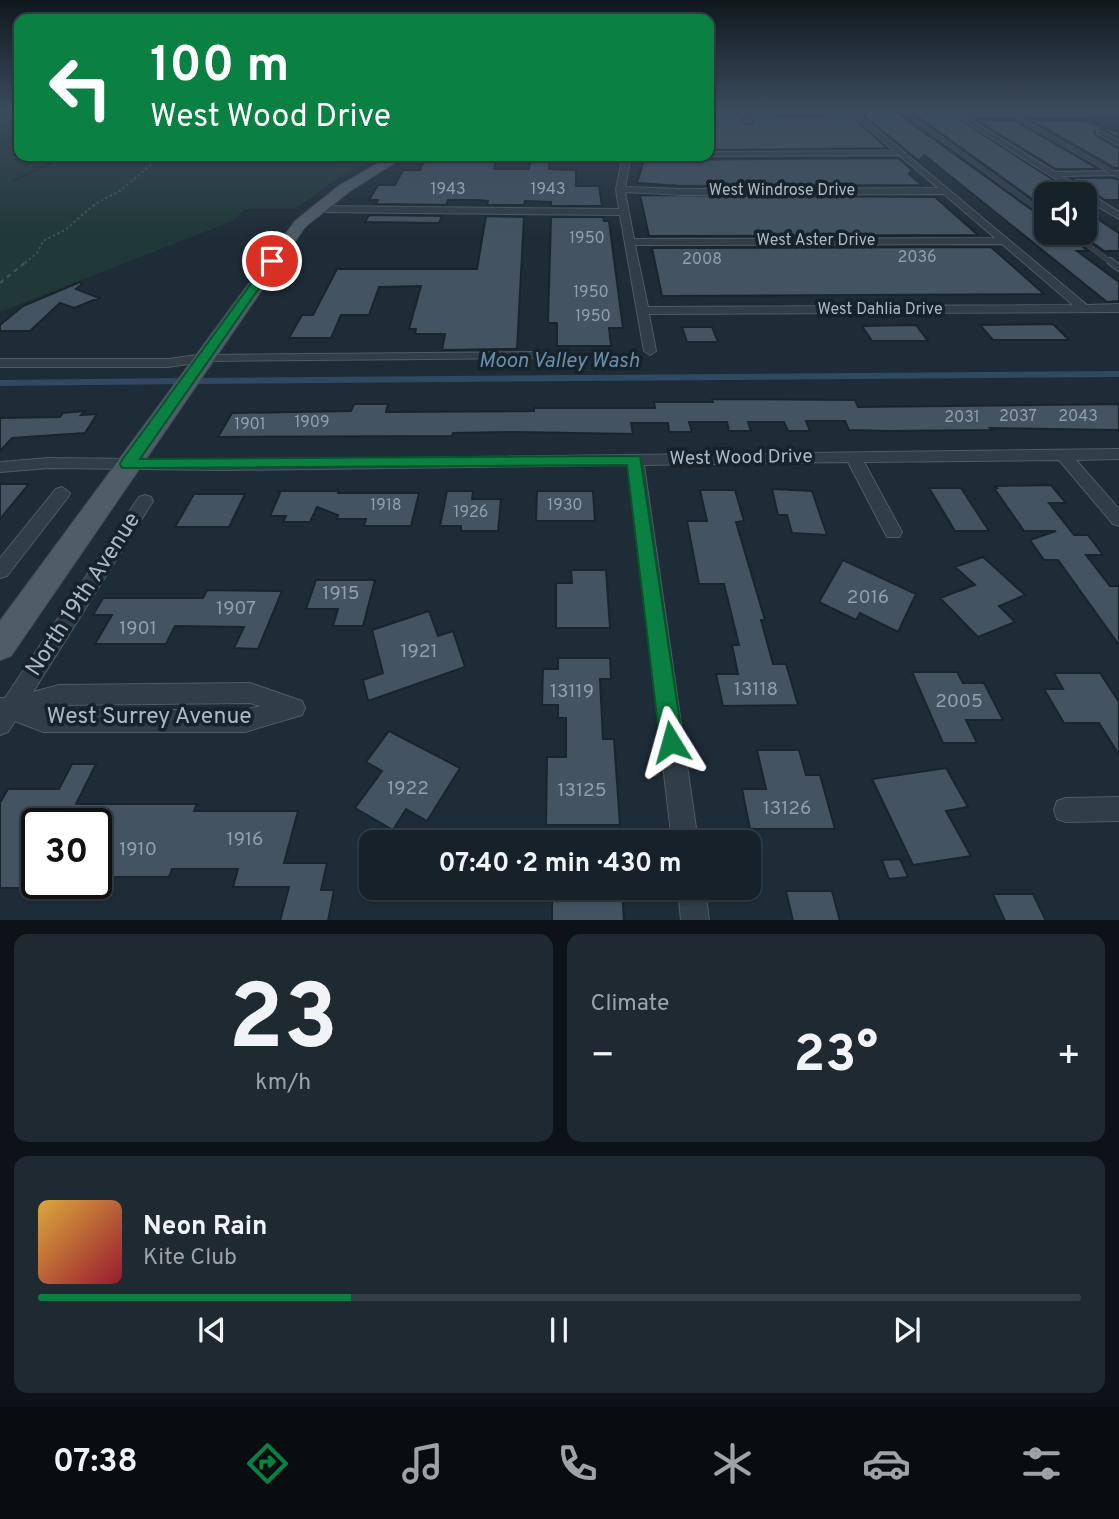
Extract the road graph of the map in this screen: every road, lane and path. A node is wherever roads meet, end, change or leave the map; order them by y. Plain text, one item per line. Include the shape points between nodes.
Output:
1 (959, 152) edge
2 (1017, 152) edge
3 (1078, 152) edge
4 (900, 153) joint
5 (714, 154) edge
6 (155, 161) edge
7 (391, 161) edge
8 (625, 161) edge
9 (1052, 174) junction
10 (1118, 174) edge
11 (1065, 182) edge
12 (620, 189) junction
13 (944, 191) junction
14 (1097, 202) edge
15 (1034, 206) edge
16 (318, 209) junction
17 (624, 212) junction
18 (1119, 216) edge
19 (1003, 241) junction
20 (629, 242) junction
21 (1087, 245) edge
22 (1119, 268) edge
23 (0, 283) edge
24 (1119, 308) edge
25 (1084, 309) junction
26 (641, 311) junction
27 (650, 351) dead end
28 (540, 355) dead end
29 (0, 361) edge
30 (199, 365) junction
31 (1063, 454) junction
32 (1119, 454) edge
33 (853, 457) junction
34 (635, 459) junction
35 (128, 464) junction
36 (0, 467) edge
37 (62, 493) dead end
38 (145, 500) dead end
39 (1119, 520) edge
40 (893, 533) dead end
41 (0, 571) edge
42 (0, 646) edge
43 (3, 713) edge
44 (1119, 809) edge
45 (1066, 810) dead end
46 (683, 830) edge
47 (693, 900) edge
48 (695, 920) edge

1 - 15 lane
2 - 9 street
3 - 10 lane
4 - 5 street
4 - 13 street
6 - 23 path via 120,191 43,241 37,253
7 - 16 main road, North 19th Avenue
8 - 12 street
9 - 10 street
9 - 11 street
12 - 13 street, West Windrose Drive
12 - 17 street
13 - 19 street
14 - 18 street
16 - 17 street
16 - 30 main road, North 19th Avenue via 294,232
17 - 20 street
19 - 20 street, West Aster Drive
19 - 25 street
20 - 26 street
21 - 22 lane
24 - 25 street, West Dahlia Drive
25 - 26 street, West Dahlia Drive
26 - 27 street
28 - 30 lane
29 - 30 street
30 - 35 main road, North 19th Avenue
31 - 32 street, West Wood Drive
31 - 33 street, West Wood Drive
31 - 39 street
33 - 34 street, West Wood Drive
33 - 40 street
34 - 35 street, West Wood Drive
34 - 46 street
35 - 36 street, West Wood Drive
35 - 42 main road, North 19th Avenue
37 - 41 street
38 - 43 street, North 19th Avenue
43 - 43 street, West Surrey Avenue via 43,721 245,721 294,708 250,693 59,695
44 - 45 street
47 - 48 street

